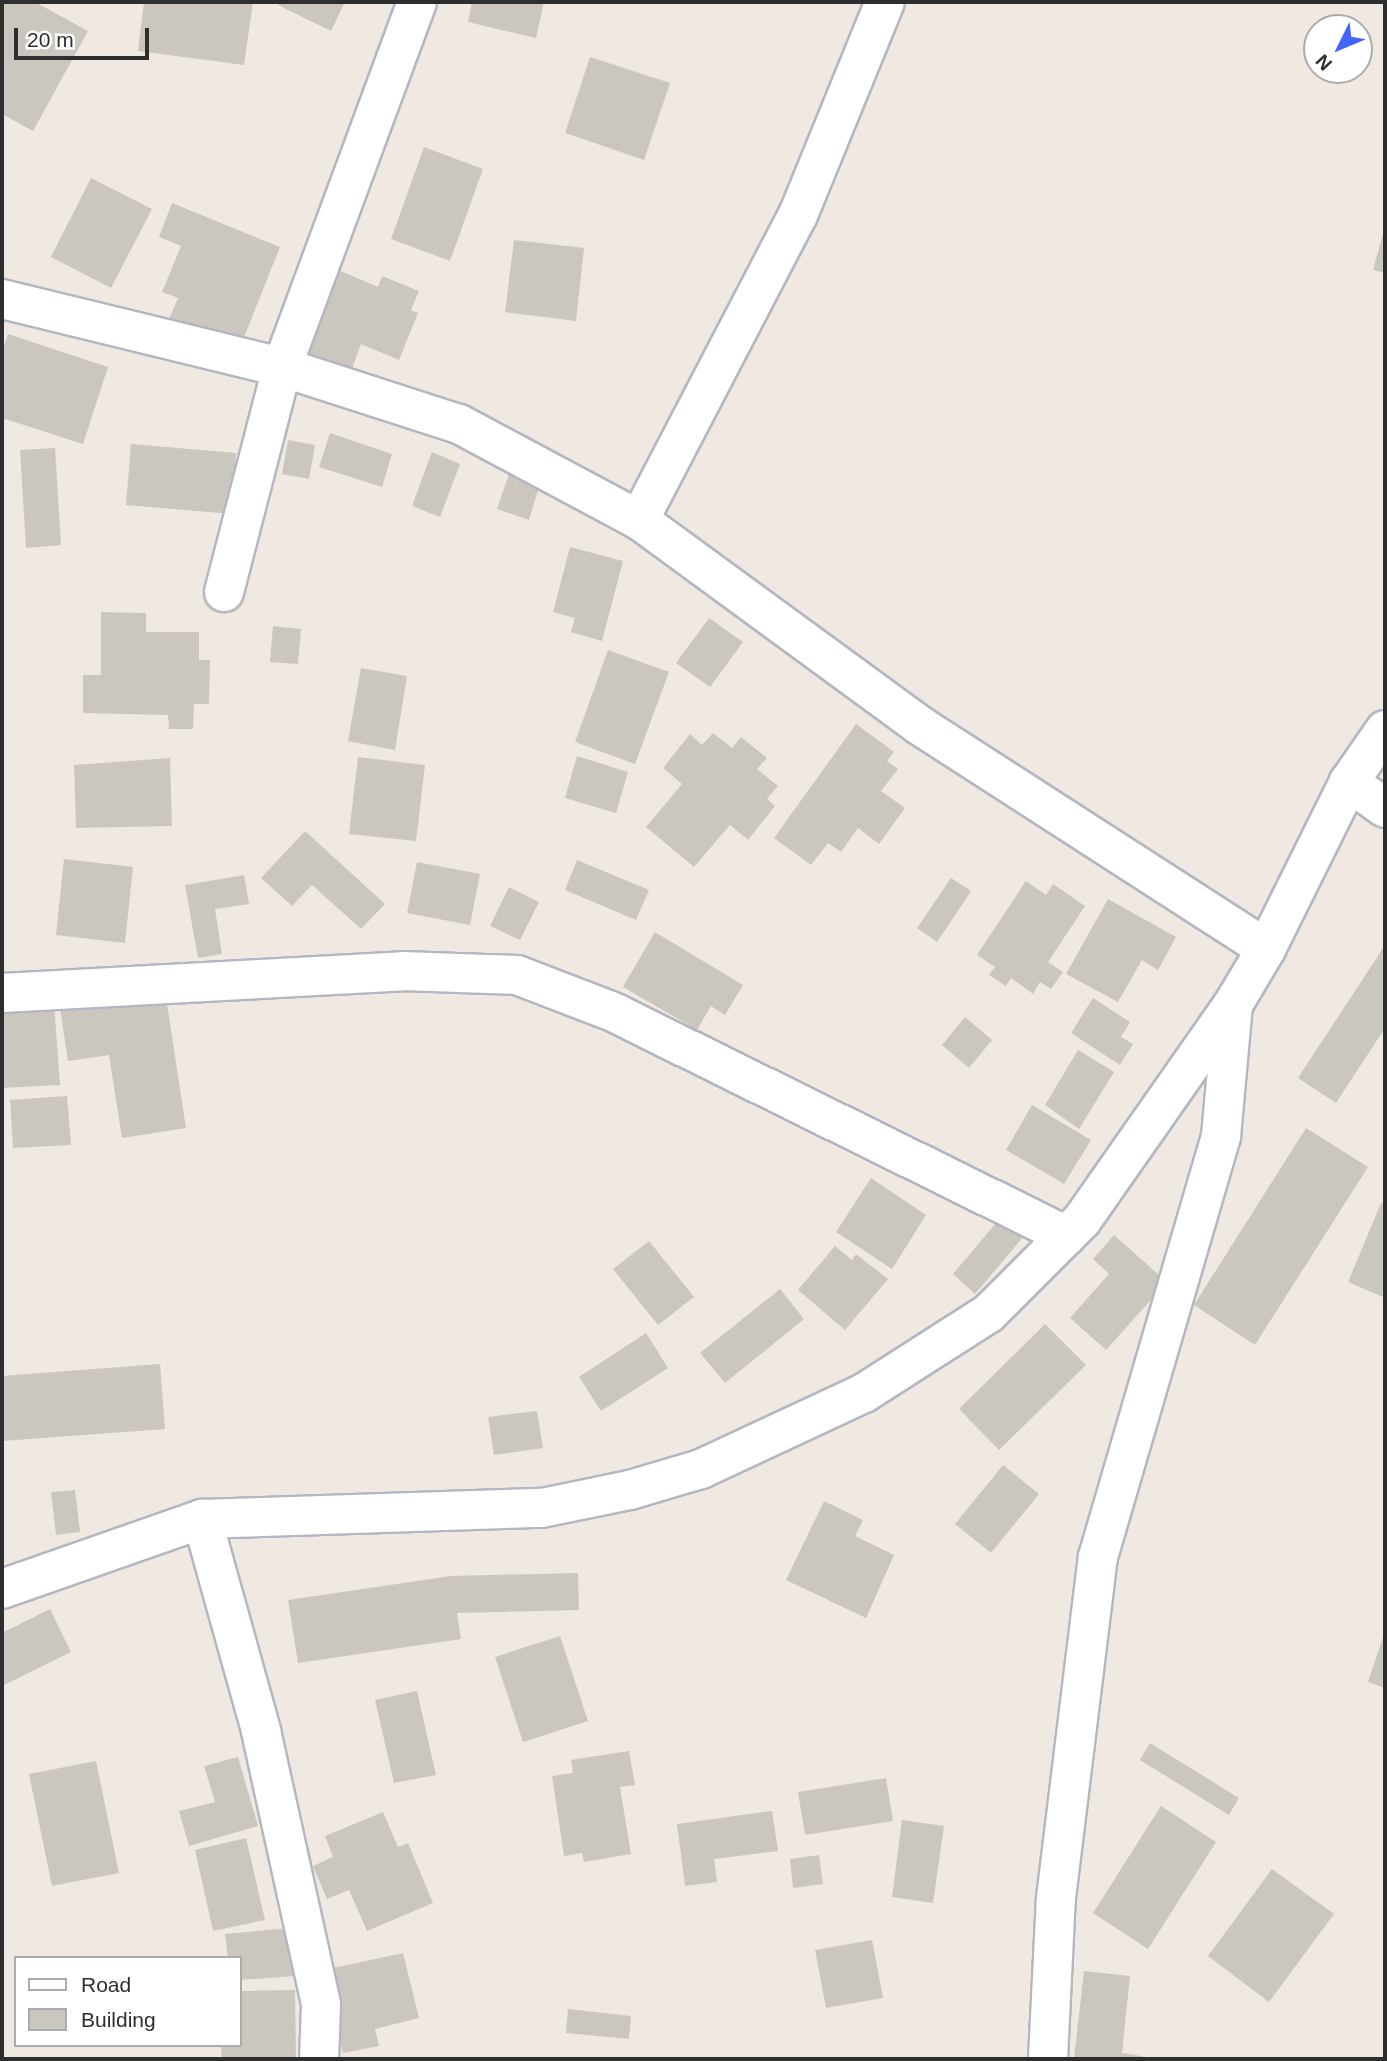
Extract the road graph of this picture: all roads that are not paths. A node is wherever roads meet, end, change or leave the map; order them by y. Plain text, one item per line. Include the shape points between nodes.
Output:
1 (417, 2) edge
2 (885, 2) edge
3 (2, 299) edge
4 (282, 366) junction
5 (639, 520) junction
6 (224, 592) dead end
7 (1385, 730) edge
8 (1349, 782) junction
9 (1385, 808) edge
10 (1266, 949) junction
11 (2, 993) edge
12 (1234, 1003) junction
13 (1067, 1236) junction
14 (202, 1519) junction
15 (2, 1589) edge
16 (319, 2059) edge
17 (1048, 2059) edge

1 - 4 street
2 - 5 street via 798,215
3 - 4 street
4 - 5 street via 458,424
4 - 6 street
5 - 10 street via 919,724
7 - 8 street
8 - 9 street
8 - 10 street
10 - 12 street
11 - 13 street via 403,971 517,975 611,1011
12 - 13 street
12 - 17 street via 1221,1136 1098,1557 1055,1898
13 - 14 street via 989,1313 887,1379 701,1469 541,1508
14 - 15 street
14 - 16 street via 261,1731 318,1992

